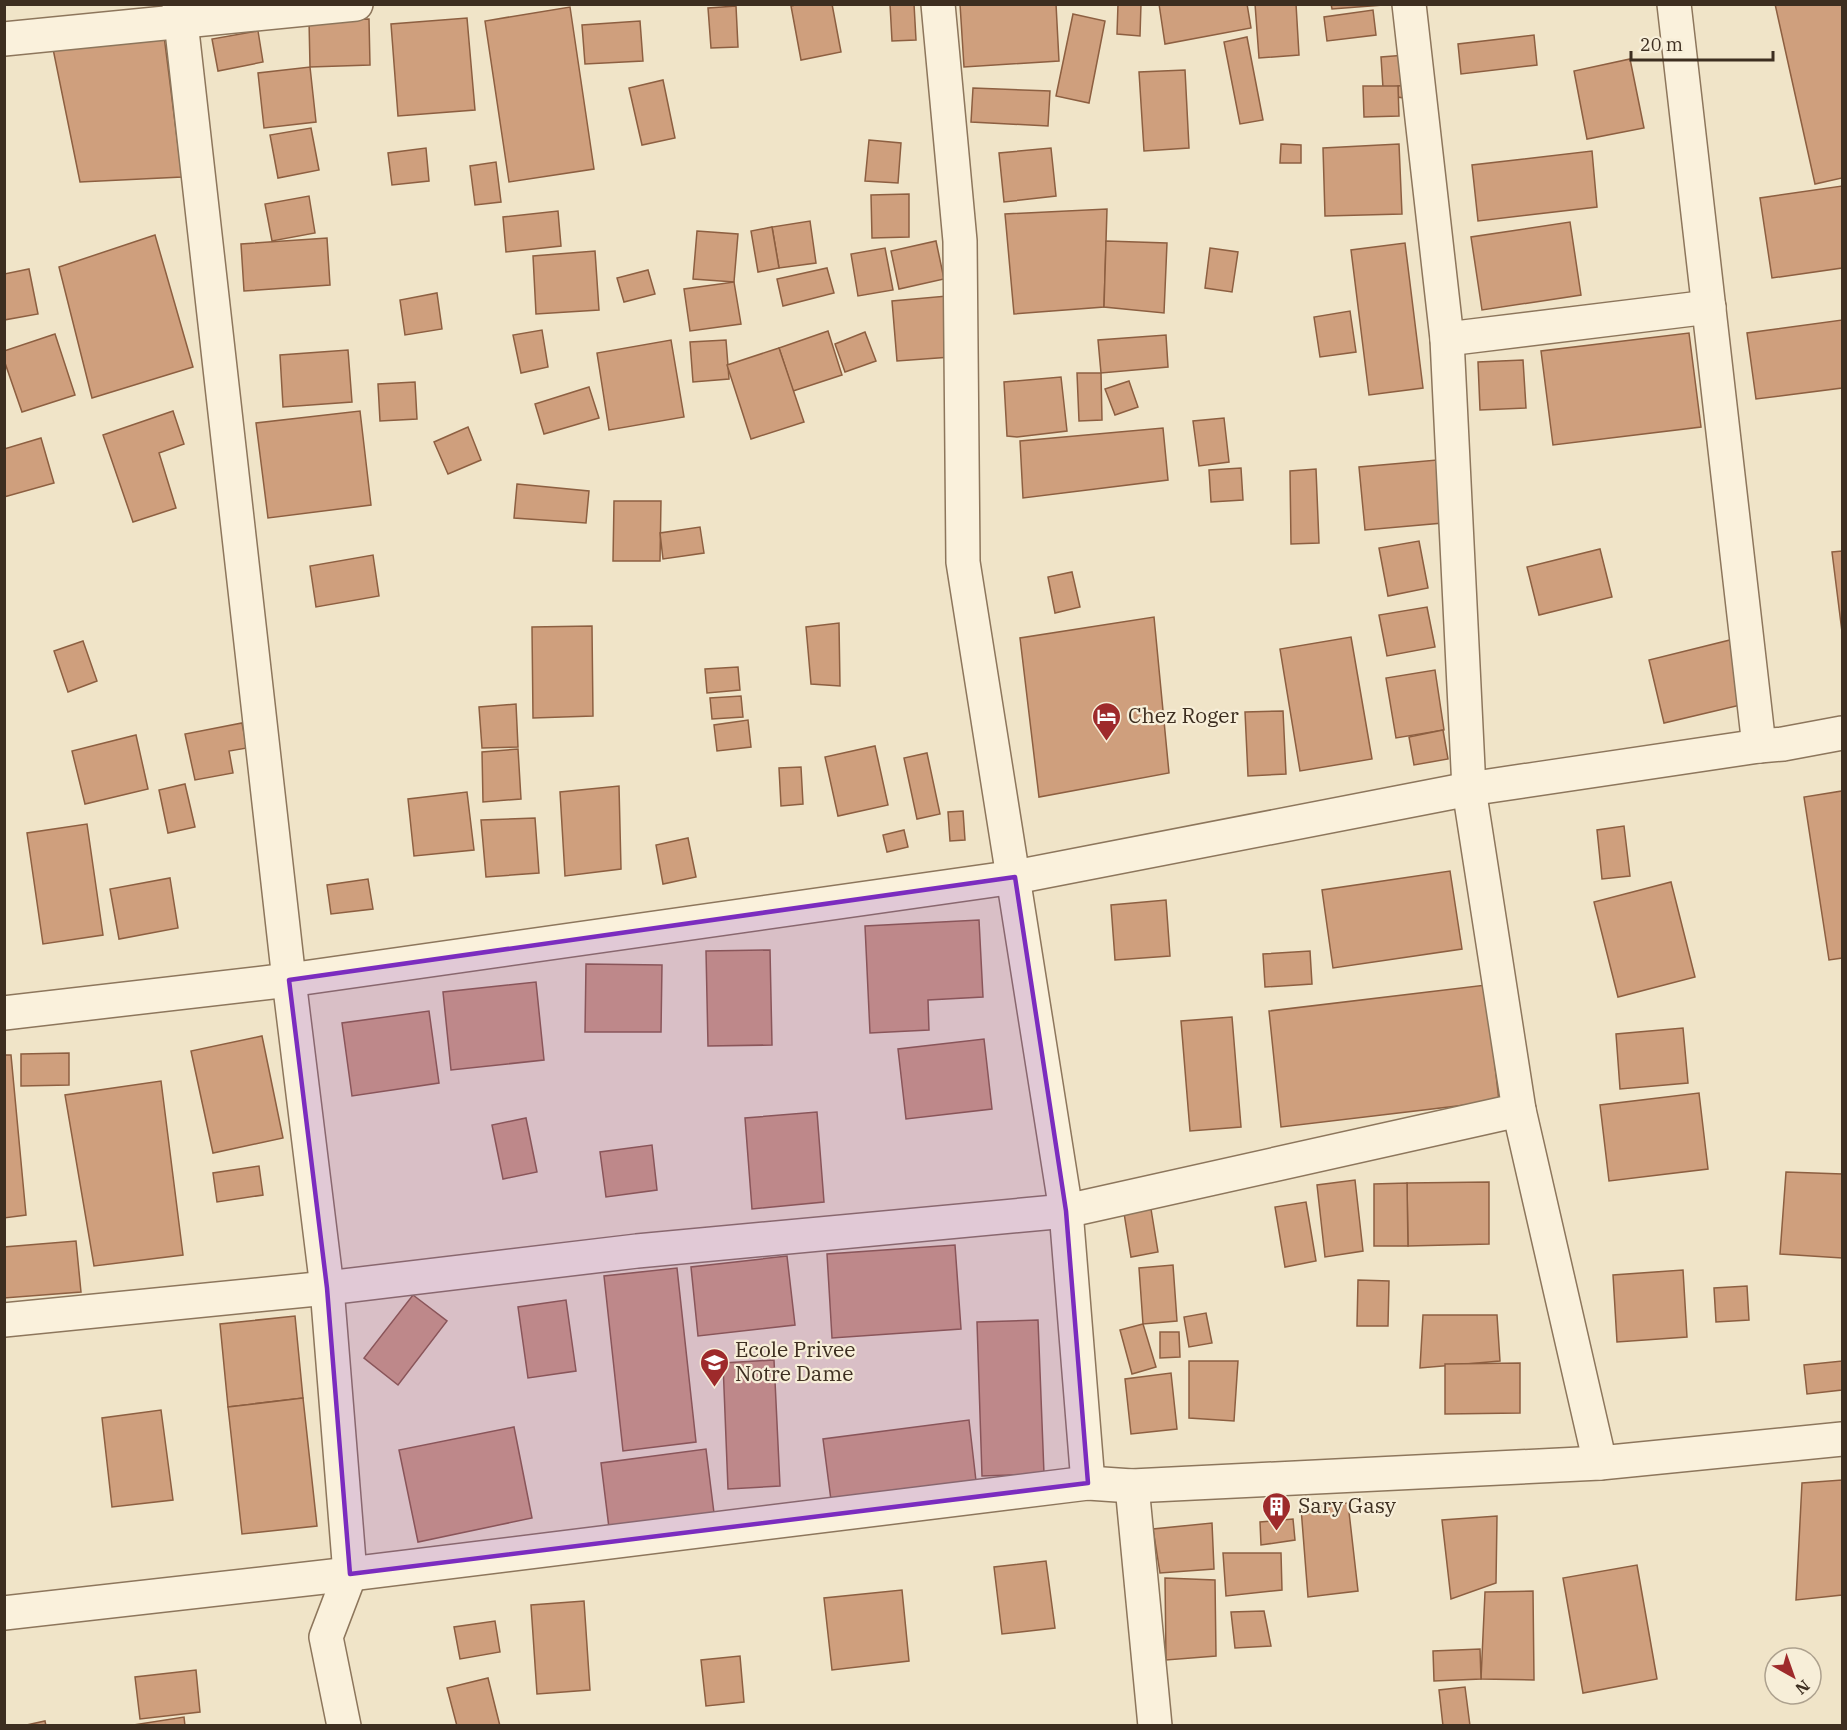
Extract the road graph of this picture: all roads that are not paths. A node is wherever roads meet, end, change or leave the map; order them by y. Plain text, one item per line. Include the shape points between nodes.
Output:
1 (356, 4) edge
2 (938, 4) edge
3 (1409, 4) edge
4 (1674, 4) edge
5 (180, 13) edge
6 (4, 39) edge
7 (1709, 307) junction
8 (1447, 339) junction
9 (1842, 733) edge
10 (1759, 746) junction
11 (1468, 789) junction
12 (1015, 878) junction
13 (289, 980) junction
14 (4, 1013) edge
15 (1519, 1110) junction
16 (1066, 1211) junction
17 (327, 1288) junction
18 (4, 1320) edge
19 (1842, 1439) edge
20 (1600, 1463) junction
21 (1088, 1483) junction
22 (1132, 1486) junction
23 (350, 1574) junction
24 (4, 1613) edge
25 (344, 1725) edge
26 (1155, 1725) edge

1 - 5 street
2 - 12 street via 960,241 963,562
3 - 8 street
4 - 7 street
5 - 6 street
5 - 13 street
7 - 8 street
7 - 10 street
8 - 11 street
9 - 10 street
10 - 11 street
11 - 12 street
11 - 15 street
12 - 13 street
12 - 16 street
13 - 14 street
13 - 17 street
15 - 16 street
15 - 20 street
16 - 17 street via 637,1251
16 - 21 street
17 - 18 street
17 - 23 street
19 - 20 street
20 - 22 street
21 - 22 street
21 - 23 street
22 - 26 street
23 - 24 street
23 - 25 street via 326,1637

